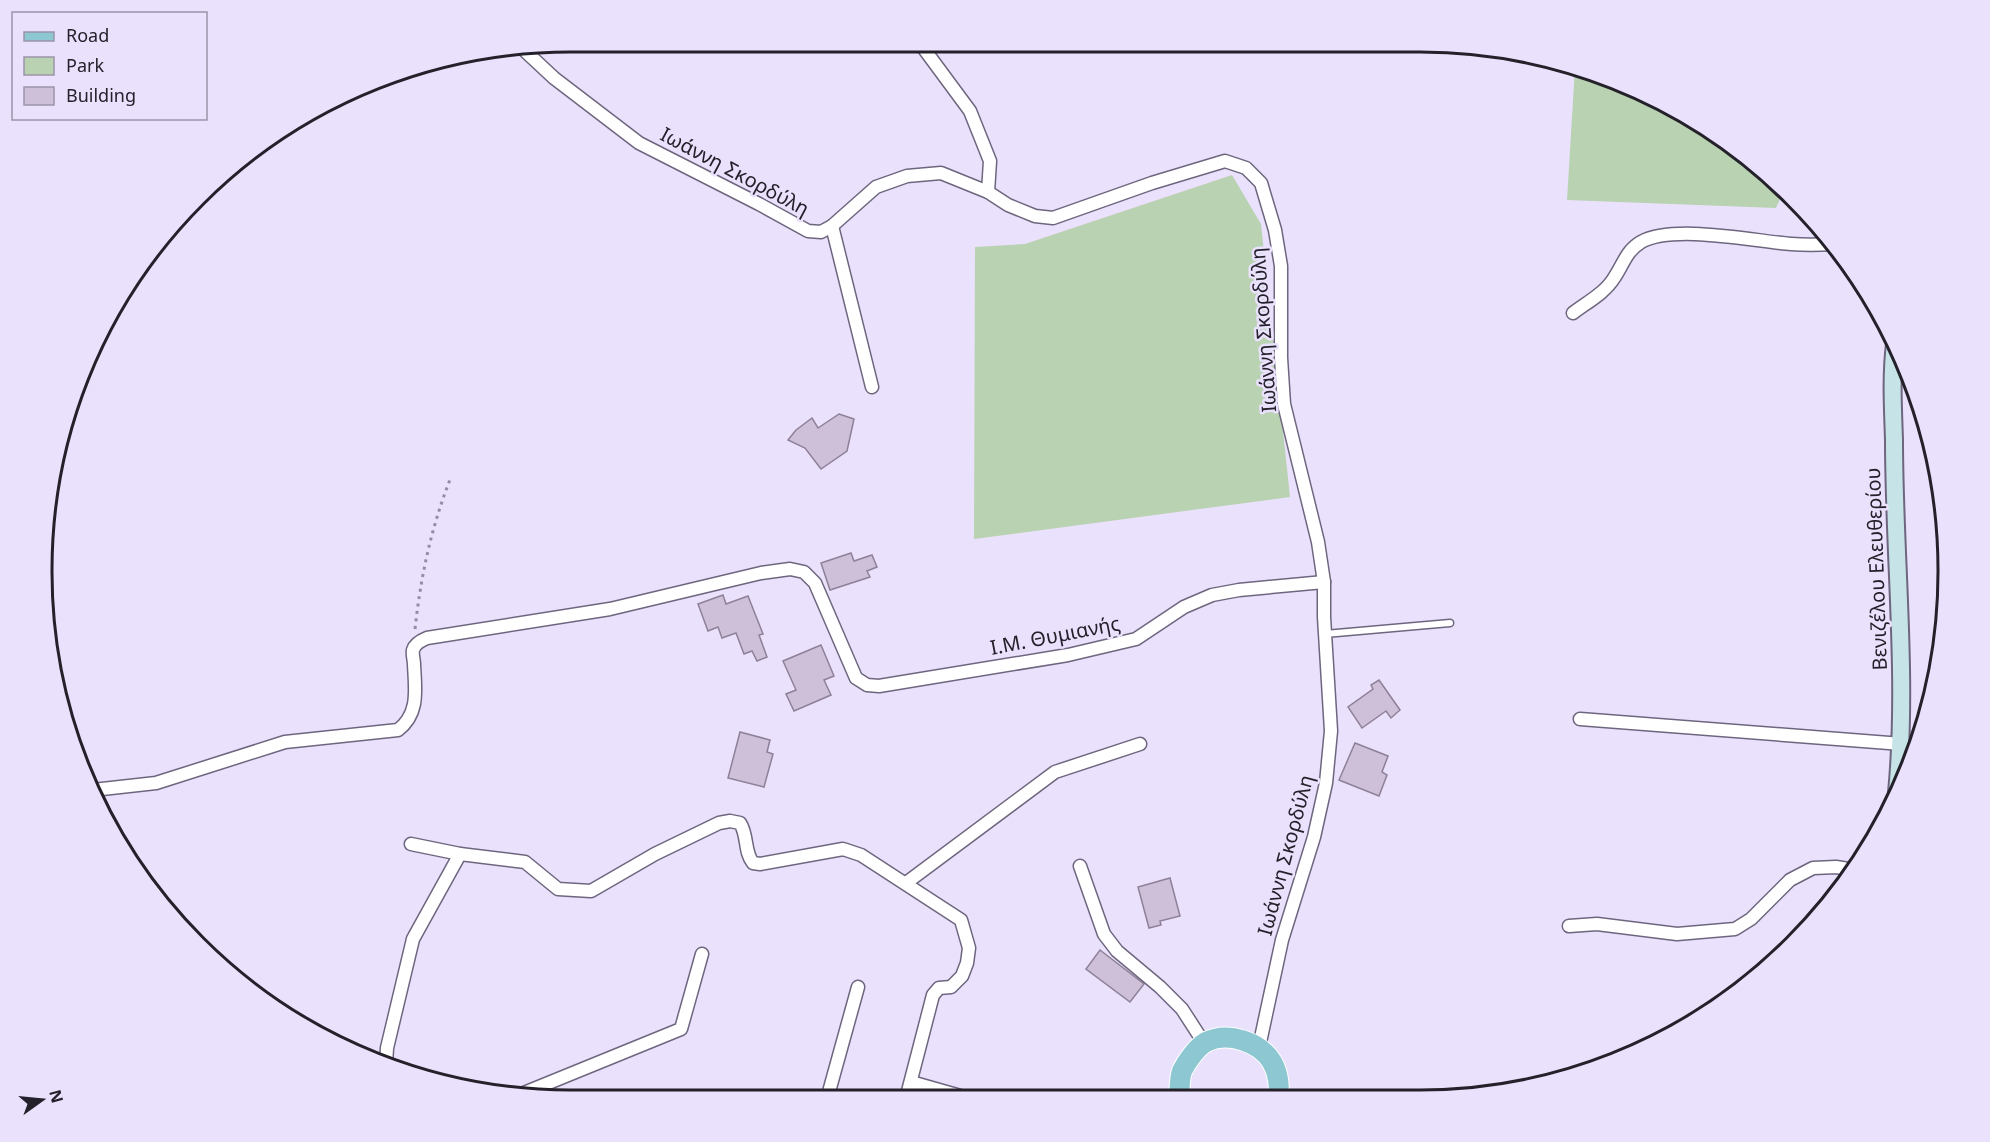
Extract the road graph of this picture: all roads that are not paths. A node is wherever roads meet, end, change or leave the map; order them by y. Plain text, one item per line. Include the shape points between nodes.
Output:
1 (926, 52) edge
2 (529, 55) edge
3 (988, 192) junction
4 (832, 226) junction
5 (1821, 244) edge
6 (1573, 314) dead end
7 (1895, 366) edge
8 (872, 387) dead end
9 (1324, 582) junction
10 (1450, 623) dead end
11 (1325, 634) junction
12 (1580, 719) dead end
13 (1140, 744) dead end
14 (1902, 744) junction
15 (1900, 764) edge
16 (101, 789) edge
17 (411, 844) dead end
18 (460, 854) junction
19 (1080, 866) dead end
20 (1843, 868) edge
21 (906, 883) junction
22 (1569, 926) dead end
23 (702, 954) dead end
24 (858, 987) dead end
25 (1204, 1043) junction
26 (1259, 1047) junction
27 (387, 1055) edge
28 (911, 1082) junction
29 (536, 1088) edge
30 (830, 1090) edge
31 (909, 1090) edge
32 (939, 1090) edge
33 (1180, 1090) edge
34 (1279, 1090) edge

1 - 3 street via 970,111 990,161
2 - 4 street, Ιωάννη Σκορδύλη via 639,143 808,231 821,232
3 - 4 street, Ιωάννη Σκορδύλη via 941,173 907,176 876,187
3 - 9 street, Ιωάννη Σκορδύλη via 1035,216 1053,218 1225,161 1246,168 1260,183 1275,230 1281,266 1284,404
4 - 8 street
5 - 6 street via 1690,234 1643,241 1630,251 1614,279
7 - 14 street, Βενιζέλου Ελευθερίου via 1894,495
9 - 11 street, Ιωάννη Σκορδύλη
9 - 16 street, Ι.Μ. Θυμιανής via 1212,595 1184,607 1136,639 1068,655 879,686 856,678 815,583 804,572 790,569 761,573 610,609 427,638 413,650 416,699 412,714 398,730 285,742 156,783
10 - 11 lane
11 - 26 street, Ιωάννη Σκορδύλη via 1331,731 1326,783 1314,837 1282,940
12 - 14 street
13 - 21 street via 1055,772
14 - 15 street, Βενιζέλου Ελευθερίου
17 - 18 street
18 - 21 street via 525,862 558,889 591,891 655,854 730,820 740,823 744,830 753,863 843,849 861,855
18 - 27 street via 413,939
19 - 25 street via 1104,934 1123,957 1182,1009
20 - 22 street via 1813,868 1790,880 1751,919 1735,929 1677,934 1597,924
21 - 28 street via 961,920 969,948 962,976 951,987 939,988 933,995
23 - 29 street via 681,1029
24 - 30 street
25 - 26 main road via 1219,1037
25 - 33 main road via 1182,1072
26 - 34 main road via 1272,1062
28 - 31 street
28 - 32 street

